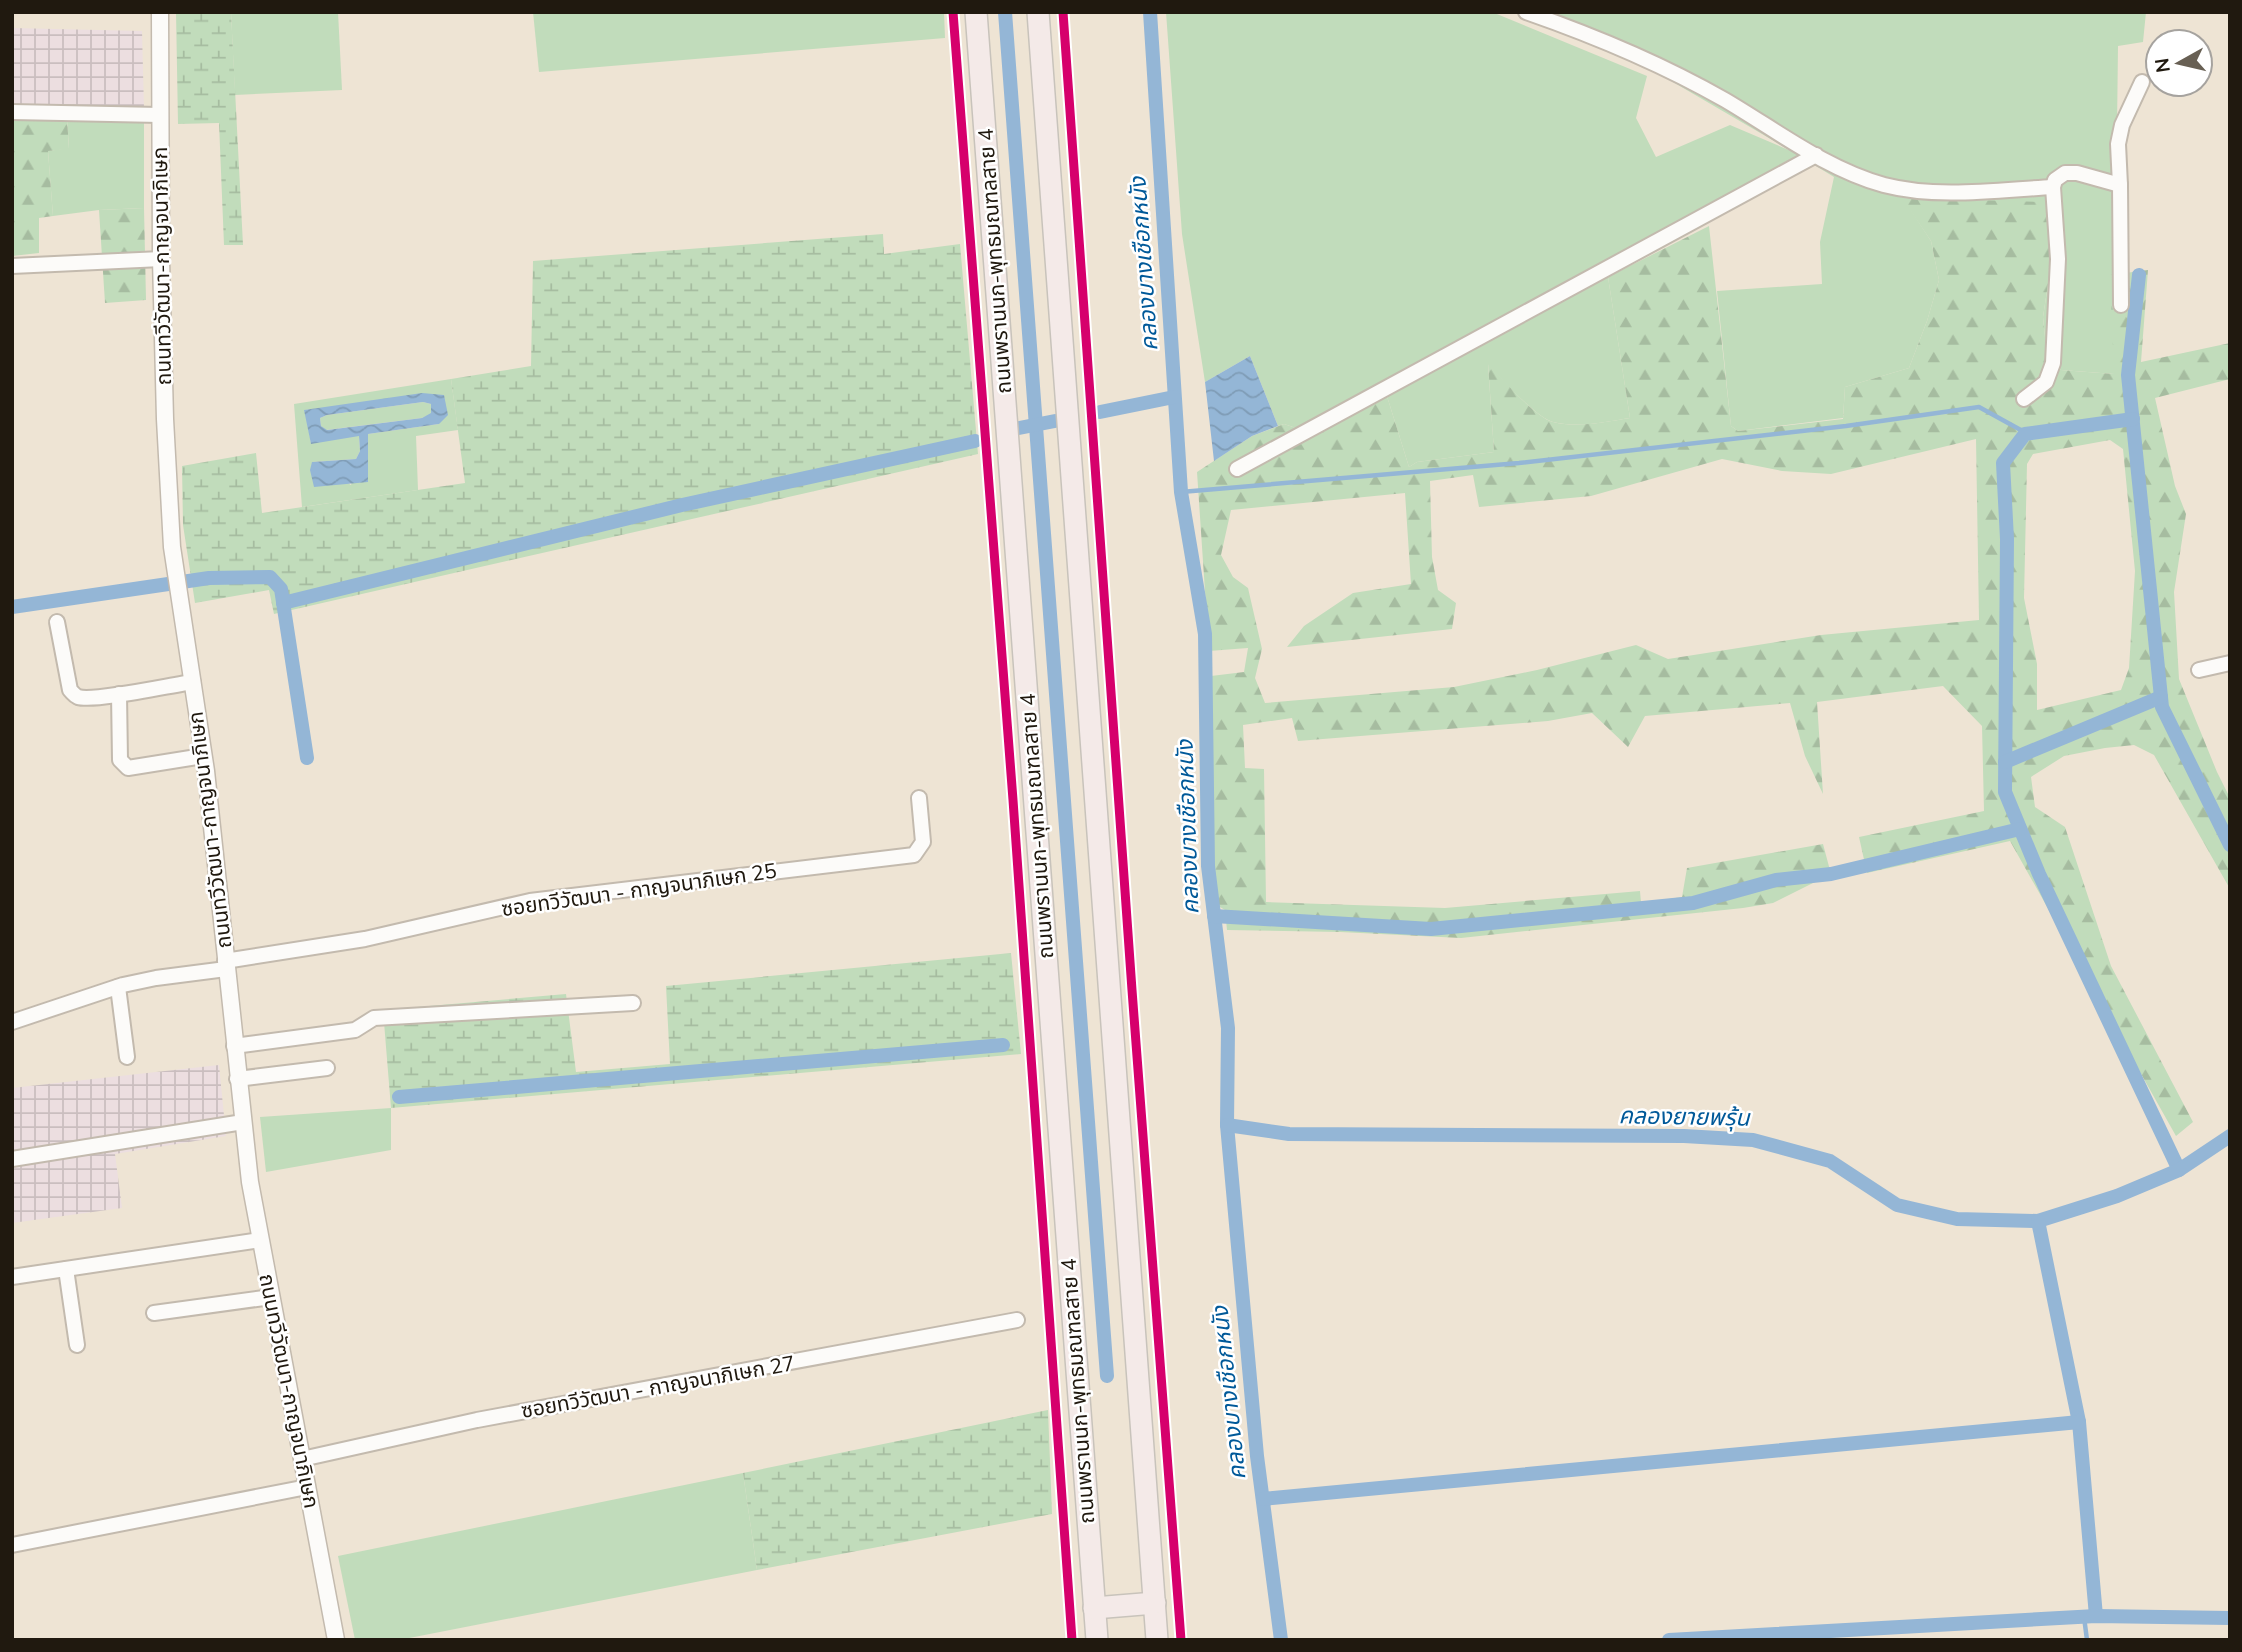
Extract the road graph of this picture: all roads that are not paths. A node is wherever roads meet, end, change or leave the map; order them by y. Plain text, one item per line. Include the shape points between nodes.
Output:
1 (160, 12) edge
2 (976, 12) edge
3 (1038, 12) edge
4 (1526, 12) edge
5 (2142, 82) dead end
6 (12, 112) edge
7 (160, 115) junction
8 (1816, 155) junction
9 (2120, 185) junction
10 (2053, 187) junction
11 (160, 259) junction
12 (12, 267) edge
13 (2121, 305) dead end
14 (2024, 399) dead end
15 (1237, 469) dead end
16 (57, 622) dead end
17 (2230, 663) edge
18 (2199, 670) dead end
19 (193, 682) junction
20 (120, 694) junction
21 (203, 756) junction
22 (919, 798) dead end
23 (226, 965) junction
24 (118, 987) junction
25 (633, 1003) dead end
26 (12, 1022) edge
27 (234, 1046) junction
28 (127, 1057) dead end
29 (327, 1068) dead end
30 (237, 1079) junction
31 (243, 1122) junction
32 (12, 1160) edge
33 (260, 1240) junction
34 (66, 1269) junction
35 (12, 1277) edge
36 (271, 1297) junction
37 (154, 1313) dead end
38 (1017, 1320) dead end
39 (77, 1345) dead end
40 (302, 1459) junction
41 (307, 1488) junction
42 (12, 1545) edge
43 (1155, 1603) junction
44 (1094, 1608) junction
45 (336, 1640) edge
46 (1097, 1640) edge
47 (1157, 1640) edge

1 - 7 street, ถนนทวีวัฒนา-กาญจนาภิเษก
2 - 44 main road, ถนนพรานนก-พุทธมณฑลสาย 4
3 - 43 main road
4 - 8 street via 1590,35 1696,84
5 - 9 street via 2122,125
6 - 7 street
7 - 11 street, ถนนทวีวัฒนา-กาญจนาภิเษก
8 - 10 street via 1857,177 1887,186 1949,192
8 - 15 street
9 - 10 street via 2065,173
9 - 13 street
10 - 14 street via 2058,259 2053,363 2046,382
11 - 12 street
11 - 19 street, ถนนทวีวัฒนา-กาญจนาภิเษก via 174,555
16 - 20 street via 75,696
17 - 18 street
19 - 20 street
19 - 21 street, ถนนทวีวัฒนา-กาญจนาภิเษก
20 - 21 street via 123,765 128,768
21 - 23 street, ถนนทวีวัฒนา-กาญจนาภิเษก
22 - 23 street, ซอยทวีวัฒนา - กาญจนาภิเษก 25 via 923,842 914,855 530,901
23 - 24 street, ซอยทวีวัฒนา - กาญจนาภิเษก 25
23 - 27 street, ถนนทวีวัฒนา-กาญจนาภิเษก
24 - 26 street, ซอยทวีวัฒนา - กาญจนาภิเษก 25
24 - 28 street
25 - 27 street via 374,1018 355,1030
27 - 30 street, ถนนทวีวัฒนา-กาญจนาภิเษก
29 - 30 street
30 - 31 street, ถนนทวีวัฒนา-กาญจนาภิเษก
31 - 32 street
31 - 33 street, ถนนทวีวัฒนา-กาญจนาภิเษก
33 - 34 street
33 - 36 street, ถนนทวีวัฒนา-กาญจนาภิเษก
34 - 35 street
34 - 39 street
36 - 37 street
36 - 40 street, ถนนทวีวัฒนา-กาญจนาภิเษก
38 - 40 street, ซอยทวีวัฒนา - กาญจนาภิเษก 27 via 477,1420
40 - 41 street, ถนนทวีวัฒนา-กาญจนาภิเษก
41 - 42 street
41 - 45 street, ถนนทวีวัฒนา-กาญจนาภิเษก
43 - 44 main road
43 - 47 main road
44 - 46 main road, ถนนพรานนก-พุทธมณฑลสาย 4

